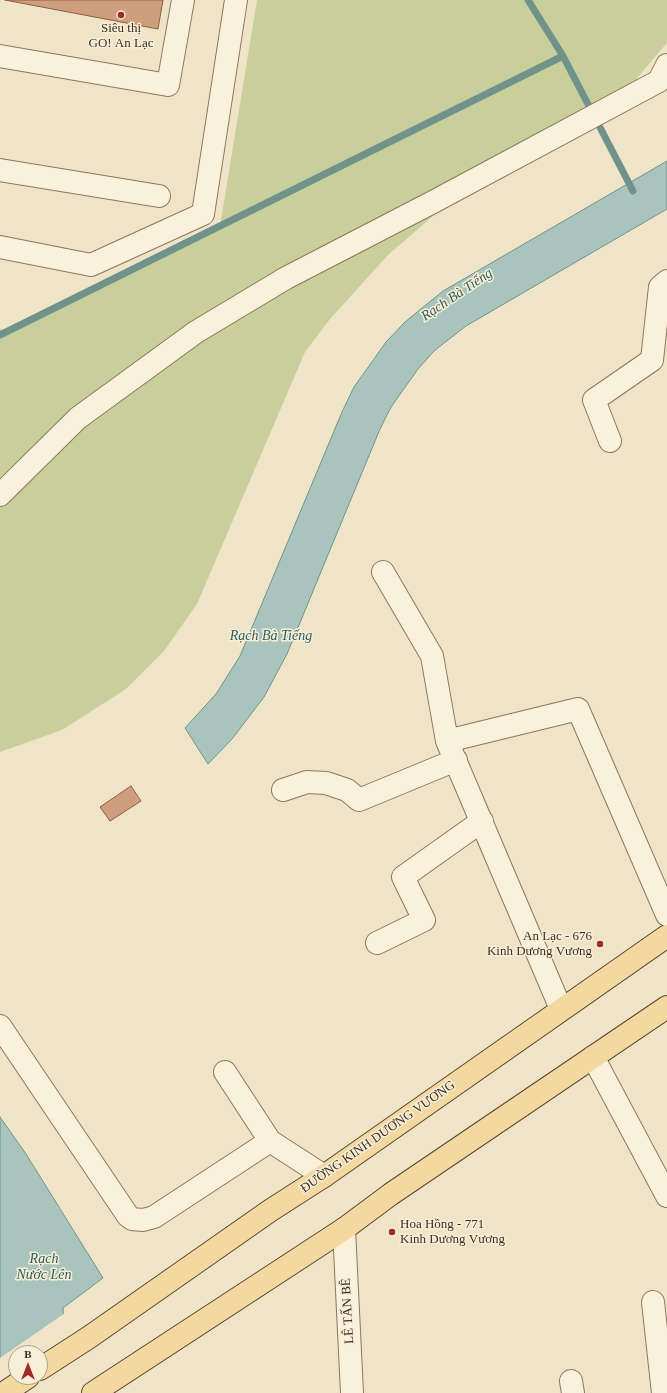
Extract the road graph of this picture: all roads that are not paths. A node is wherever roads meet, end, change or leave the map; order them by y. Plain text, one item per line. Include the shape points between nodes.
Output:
1 (183, 0) edge
2 (236, 0) edge
3 (0, 56) edge
4 (667, 65) edge
5 (0, 170) edge
6 (158, 196) dead end
7 (0, 248) edge
8 (667, 281) edge
9 (610, 441) dead end
10 (0, 495) edge
11 (383, 572) dead end
12 (452, 751) junction
13 (283, 790) dead end
14 (482, 821) junction
15 (667, 915) edge
16 (667, 936) edge
17 (377, 944) dead end
18 (667, 1007) edge
19 (561, 1009) junction
20 (0, 1026) edge
21 (593, 1057) junction
22 (225, 1072) dead end
23 (270, 1141) junction
24 (324, 1176) junction
25 (667, 1196) edge
26 (344, 1229) junction
27 (653, 1302) dead end
28 (48, 1364) edge
29 (16, 1385) edge
30 (95, 1392) edge
31 (4, 1393) edge
32 (352, 1393) edge
33 (663, 1393) edge

1 - 3 street via 168,85
2 - 7 street via 202,214 91,265
4 - 10 street via 659,80 440,199 286,278 196,332 78,418
5 - 6 street
8 - 9 street via 660,287 652,360 594,400
11 - 12 street via 432,656
12 - 13 street via 359,800 347,790 326,783 307,782
12 - 14 street
12 - 15 street via 578,709
14 - 17 street via 403,877 424,920
14 - 19 street
16 - 19 main road, ĐƯỜNG KINH DƯƠNG VƯƠNG
18 - 21 main road
19 - 24 main road, ĐƯỜNG KINH DƯƠNG VƯƠNG
20 - 23 street via 132,1219 143,1220 154,1216
21 - 25 street
21 - 26 main road via 391,1194
22 - 23 street
23 - 24 street
24 - 28 main road, ĐƯỜNG KINH DƯƠNG VƯƠNG
26 - 30 main road
26 - 32 street, LÊ TẤN BÊ
27 - 33 street
29 - 31 main road

